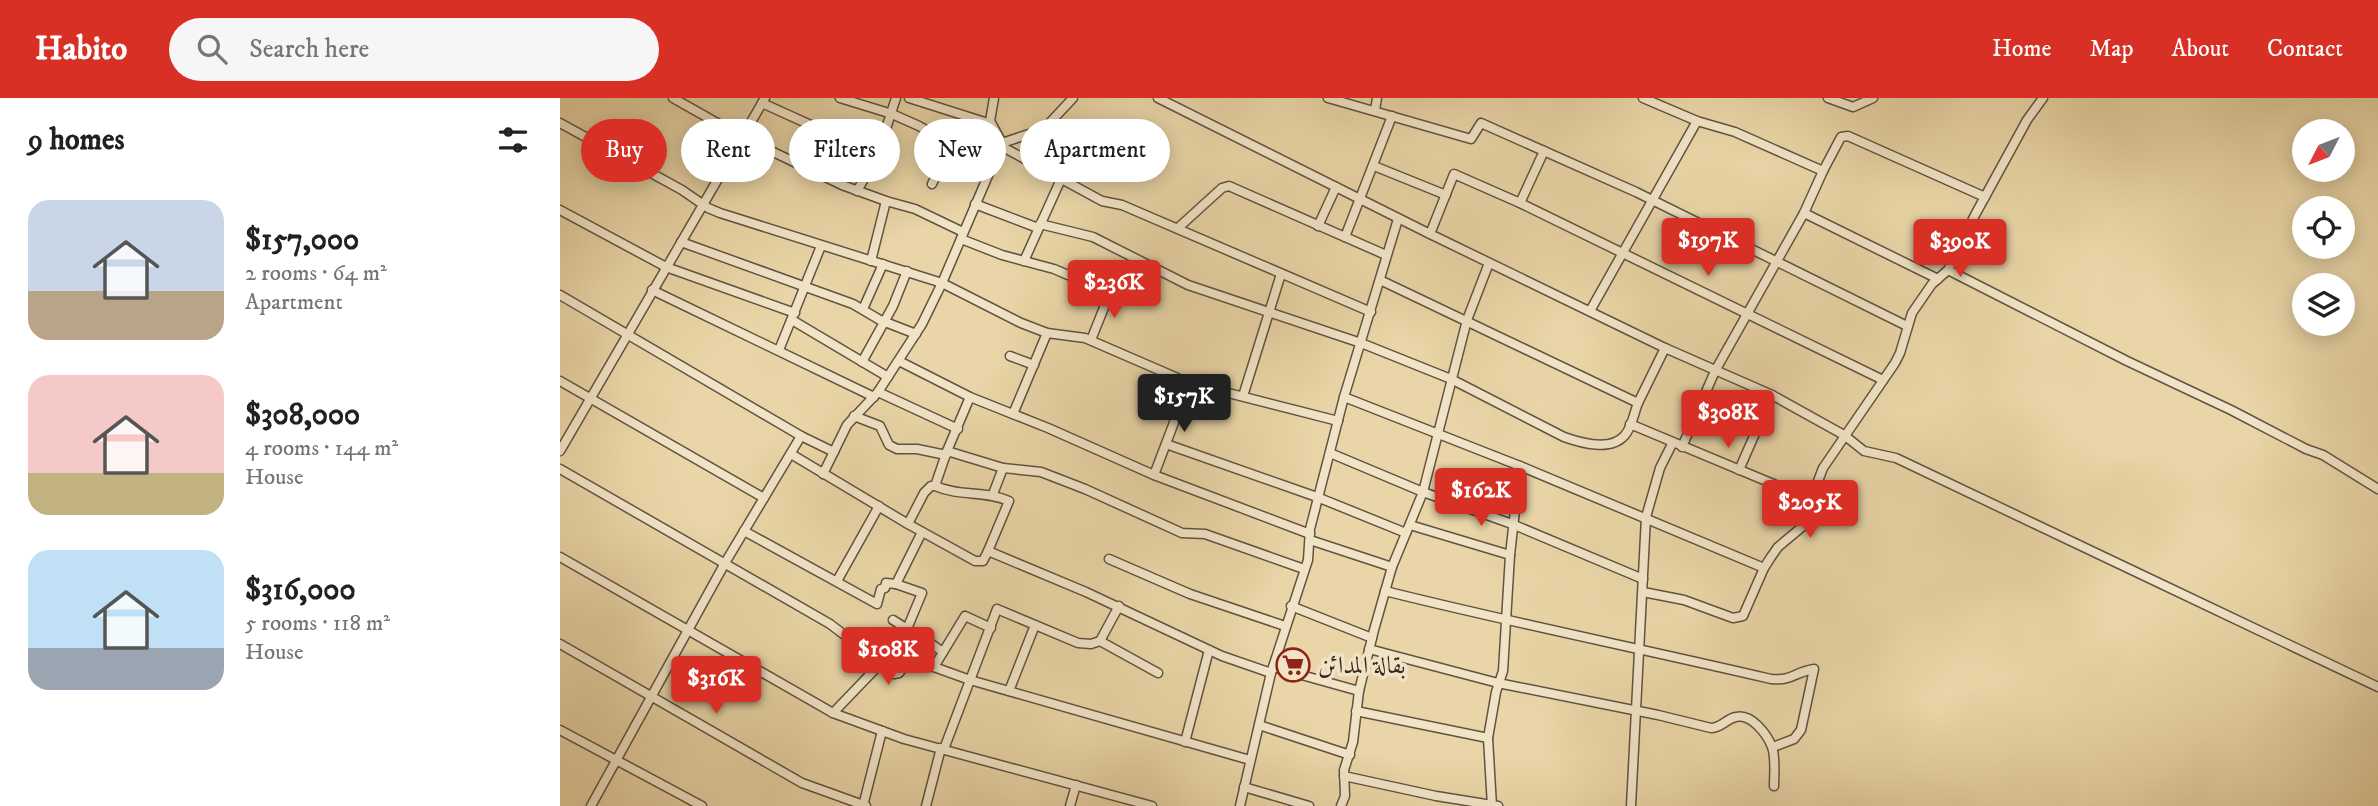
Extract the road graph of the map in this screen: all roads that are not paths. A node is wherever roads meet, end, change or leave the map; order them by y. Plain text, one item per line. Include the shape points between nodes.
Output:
1 (673, 98) edge
2 (841, 98) edge
3 (896, 98) edge
4 (909, 98) edge
5 (994, 98) edge
6 (1073, 98) edge
7 (1158, 98) edge
8 (1328, 98) edge
9 (1377, 98) edge
10 (1643, 98) edge
11 (1828, 98) edge
12 (1873, 98) edge
13 (2043, 98) edge
14 (763, 101) edge
15 (926, 101) edge
16 (1375, 110) junction
17 (892, 114) junction
18 (1392, 116) junction
19 (710, 119) edge
20 (752, 119) edge
21 (800, 119) edge
22 (976, 119) edge
23 (990, 119) edge
24 (1697, 121) junction
25 (560, 124) edge
26 (914, 124) edge
27 (1006, 143) edge
28 (1544, 151) junction
29 (775, 152) edge
30 (1374, 166) junction
31 (1823, 171) junction
32 (715, 182) edge
33 (985, 182) edge
34 (1060, 182) edge
35 (1067, 182) edge
36 (1336, 187) junction
37 (857, 191) junction
38 (1446, 195) junction
39 (1985, 197) junction
40 (1361, 200) junction
41 (886, 201) junction
42 (1652, 201) junction
43 (1520, 202) junction
44 (702, 204) junction
45 (975, 204) junction
46 (560, 210) edge
47 (1804, 213) junction
48 (1398, 219) junction
49 (1039, 226) junction
50 (1318, 226) junction
51 (1178, 228) junction
52 (1430, 234) junction
53 (962, 236) junction
54 (1345, 237) junction
55 (681, 242) junction
56 (821, 246) junction
57 (1623, 252) junction
58 (1386, 255) junction
59 (871, 261) junction
60 (1024, 261) junction
61 (1489, 263) junction
62 (1775, 263) junction
63 (883, 264) junction
64 (666, 267) junction
65 (1948, 270) junction
66 (907, 271) junction
67 (1281, 274) junction
68 (1938, 279) junction
69 (1380, 280) junction
70 (942, 283) junction
71 (805, 287) junction
72 (652, 290) junction
73 (560, 295) edge
74 (863, 309) junction
75 (1590, 311) junction
76 (1269, 312) junction
77 (1371, 312) junction
78 (1747, 313) junction
79 (793, 317) junction
80 (1467, 320) junction
81 (885, 321) junction
82 (1907, 326) junction
83 (1047, 333) junction
84 (628, 334) junction
85 (916, 334) junction
86 (1091, 340) junction
87 (1361, 343) junction
88 (1665, 348) junction
89 (779, 350) junction
90 (1010, 356) dead end
91 (899, 361) junction
92 (862, 362) junction
93 (1034, 365) junction
94 (1715, 371) junction
95 (888, 377) junction
96 (1451, 379) junction
97 (1883, 380) junction
98 (560, 381) edge
99 (1189, 383) junction
100 (876, 394) junction
101 (1772, 395) junction
102 (1243, 396) junction
103 (970, 397) junction
104 (1344, 397) junction
105 (591, 398) junction
106 (1638, 403) junction
107 (1013, 414) junction
108 (854, 416) junction
109 (1338, 421) junction
110 (1630, 424) junction
111 (958, 429) junction
112 (1438, 433) junction
113 (1844, 435) junction
114 (801, 436) junction
115 (1166, 444) junction
116 (1672, 444) junction
117 (1682, 447) junction
118 (560, 451) edge
119 (834, 452) junction
120 (946, 453) junction
121 (1330, 453) junction
122 (791, 454) junction
123 (1520, 466) junction
124 (1003, 468) junction
125 (560, 469) edge
126 (1739, 470) junction
127 (823, 474) junction
128 (1154, 475) junction
129 (935, 486) junction
130 (2378, 489) edge
131 (1423, 492) junction
132 (993, 494) junction
133 (1317, 497) junction
134 (764, 498) junction
135 (1814, 501) junction
136 (879, 506) junction
137 (1646, 517) junction
138 (908, 524) junction
139 (1512, 524) junction
140 (1408, 529) junction
141 (744, 531) junction
142 (922, 532) junction
143 (1310, 537) junction
144 (988, 551) junction
145 (1510, 555) junction
146 (560, 557) edge
147 (1109, 559) dead end
148 (726, 563) junction
149 (1392, 567) junction
150 (1764, 568) junction
151 (1304, 569) junction
152 (1643, 579) junction
153 (837, 581) junction
154 (896, 584) junction
155 (1385, 591) junction
156 (1643, 593) junction
157 (1119, 606) junction
158 (1291, 606) junction
159 (893, 620) dead end
160 (1507, 621) junction
161 (1035, 625) junction
162 (1285, 626) junction
163 (991, 628) junction
164 (907, 629) junction
165 (689, 630) junction
166 (1372, 638) junction
167 (924, 639) junction
168 (1100, 641) junction
169 (560, 644) edge
170 (1640, 648) junction
171 (1369, 649) junction
172 (1209, 650) junction
173 (943, 652) junction
174 (912, 656) junction
175 (881, 663) junction
176 (934, 667) junction
177 (1272, 670) junction
178 (1158, 673) dead end
179 (970, 680) junction
180 (1499, 683) junction
181 (2378, 687) edge
182 (1009, 691) junction
183 (1359, 691) junction
184 (653, 696) junction
185 (1356, 710) junction
186 (1635, 711) junction
187 (833, 713) junction
188 (1259, 724) junction
189 (560, 730) edge
190 (882, 731) junction
191 (1488, 738) junction
192 (1185, 742) junction
193 (1773, 747) junction
194 (943, 749) junction
195 (1350, 755) junction
196 (614, 761) junction
197 (1250, 761) junction
198 (1344, 776) junction
199 (1076, 785) junction
200 (1774, 786) dead end
201 (1244, 787) junction
202 (591, 806) edge
203 (702, 806) edge
204 (864, 806) edge
205 (926, 806) edge
206 (1070, 806) edge
207 (1152, 806) edge
208 (1240, 806) edge
209 (1309, 806) edge
210 (1341, 806) edge
211 (1494, 806) edge
212 (1631, 806) edge

1 - 19 street
2 - 17 street
3 - 17 street
4 - 15 street
5 - 23 street
6 - 27 street via 1044,129
7 - 36 street
8 - 16 street
9 - 16 street
10 - 24 street
11 - 12 street via 1853,107
13 - 39 street
14 - 20 street
14 - 21 street
15 - 22 street
16 - 18 street
17 - 26 street
17 - 37 street via 877,156
18 - 28 street via 1471,139 1481,123
18 - 30 street
24 - 31 street via 1735,132
24 - 42 street
25 - 44 street
28 - 42 street
28 - 43 street
29 - 37 street
30 - 38 street
30 - 40 street
31 - 39 street via 1845,135
31 - 47 street
32 - 44 street
33 - 45 street
34 - 49 street
35 - 51 street via 1102,201
36 - 40 street
36 - 50 street
37 - 41 street
38 - 43 street via 1452,176 1457,174
38 - 52 street
39 - 65 street
40 - 48 street
40 - 54 street
41 - 53 street via 915,209
41 - 59 street
42 - 57 street
42 - 62 street
43 - 57 street
44 - 55 street
44 - 56 street
45 - 49 street
45 - 53 street
46 - 64 street
47 - 62 street
47 - 68 street
48 - 52 street
48 - 58 street
49 - 60 street
49 - 76 street via 1093,237 1188,285
50 - 51 street via 1229,186
50 - 54 street
51 - 67 street
52 - 61 street
53 - 60 street
53 - 70 street
54 - 58 street
55 - 64 street
55 - 71 street
56 - 59 street
56 - 71 street
57 - 75 street
57 - 78 street
58 - 69 street
59 - 63 street
60 - 86 street via 1109,293
61 - 75 street
61 - 80 street
62 - 78 street
62 - 82 street
63 - 66 street
63 - 74 street
64 - 72 street
64 - 79 street
65 - 68 street
65 - 130 street via 2323,455
66 - 70 street
66 - 81 street
67 - 76 street
67 - 77 street
68 - 82 street
69 - 77 street
69 - 80 street
70 - 83 street
70 - 85 street
71 - 74 street
71 - 79 street
72 - 84 street
72 - 89 street
73 - 84 street
74 - 81 street
75 - 88 street
76 - 87 street
76 - 102 street
77 - 87 street
78 - 94 street
78 - 97 street
79 - 89 street
79 - 92 street
80 - 96 street
80 - 106 street
81 - 85 street
81 - 92 street
82 - 97 street via 1900,353
83 - 86 street
83 - 93 street
84 - 105 street
84 - 114 street
85 - 91 street
86 - 99 street
87 - 96 street
87 - 104 street
88 - 94 street
88 - 106 street
89 - 100 street
90 - 93 street
91 - 95 street
91 - 103 street
92 - 95 street
93 - 107 street
94 - 101 street
94 - 117 street
95 - 100 street
96 - 110 street via 1580,442 1617,441
96 - 112 street
97 - 113 street
98 - 105 street
99 - 102 street
99 - 115 street
100 - 108 street
100 - 111 street
101 - 113 street
101 - 126 street
102 - 109 street
103 - 107 street
103 - 111 street
104 - 109 street
104 - 112 street
105 - 118 street
105 - 134 street
106 - 110 street
107 - 128 street
108 - 119 street
108 - 120 street via 880,426 897,449
109 - 121 street
110 - 116 street
111 - 120 street
112 - 123 street
112 - 131 street
113 - 135 street via 1823,468
113 - 181 street via 1864,451 1896,458
114 - 119 street
114 - 122 street
115 - 128 street
115 - 133 street
116 - 117 street
116 - 137 street
117 - 126 street
119 - 127 street
120 - 124 street
120 - 129 street
121 - 131 street
121 - 133 street
122 - 127 street
122 - 134 street
123 - 137 street
123 - 139 street
124 - 132 street
124 - 151 street via 1041,472 1182,533 1205,534
125 - 148 street
126 - 135 street
127 - 136 street
128 - 143 street
129 - 132 street
129 - 138 street via 924,493
131 - 139 street
131 - 140 street
132 - 144 street via 1010,503
133 - 140 street
133 - 143 street
134 - 141 street
135 - 150 street via 1808,522 1779,547
136 - 138 street
136 - 153 street
137 - 150 street
137 - 152 street
138 - 142 street
139 - 145 street
139 - 152 street
140 - 145 street
140 - 149 street
141 - 148 street
141 - 153 street
142 - 144 street via 975,561 983,561
142 - 154 street
143 - 149 street
143 - 151 street
144 - 157 street
145 - 160 street
146 - 165 street
147 - 162 street via 1190,594
148 - 165 street
148 - 175 street via 830,624
149 - 155 street
150 - 156 street via 1746,611 1737,619 1684,600
151 - 158 street
152 - 156 street
153 - 154 street via 877,604 886,583
154 - 164 street via 922,593
155 - 160 street
155 - 166 street
156 - 170 street
157 - 168 street
157 - 172 street
158 - 162 street
158 - 166 street
159 - 164 street
160 - 170 street
160 - 180 street
161 - 163 street via 998,609
161 - 168 street via 1082,644
161 - 182 street
162 - 177 street
163 - 173 street via 965,616
163 - 179 street
164 - 167 street
165 - 184 street
165 - 187 street
166 - 171 street
167 - 173 street
167 - 174 street
168 - 178 street
169 - 184 street
170 - 186 street
170 - 193 street via 1783,681 1814,669 1801,730 1794,739
171 - 180 street
171 - 183 street
172 - 177 street via 1241,664
172 - 192 street
173 - 176 street
174 - 175 street via 897,674
174 - 176 street
175 - 187 street
176 - 179 street
177 - 183 street
177 - 188 street
179 - 182 street
179 - 194 street
180 - 186 street
180 - 191 street
182 - 192 street
183 - 185 street
184 - 196 street
184 - 204 street via 802,783
185 - 191 street
185 - 195 street
186 - 193 street via 1711,728 1744,716
186 - 212 street
187 - 190 street
188 - 195 street
188 - 197 street
189 - 196 street
190 - 194 street
190 - 204 street
191 - 211 street
192 - 197 street
193 - 200 street
194 - 199 street
194 - 205 street
195 - 198 street
196 - 202 street
196 - 203 street
197 - 201 street
198 - 210 street
198 - 211 street
199 - 206 street
199 - 207 street
201 - 208 street
201 - 209 street

